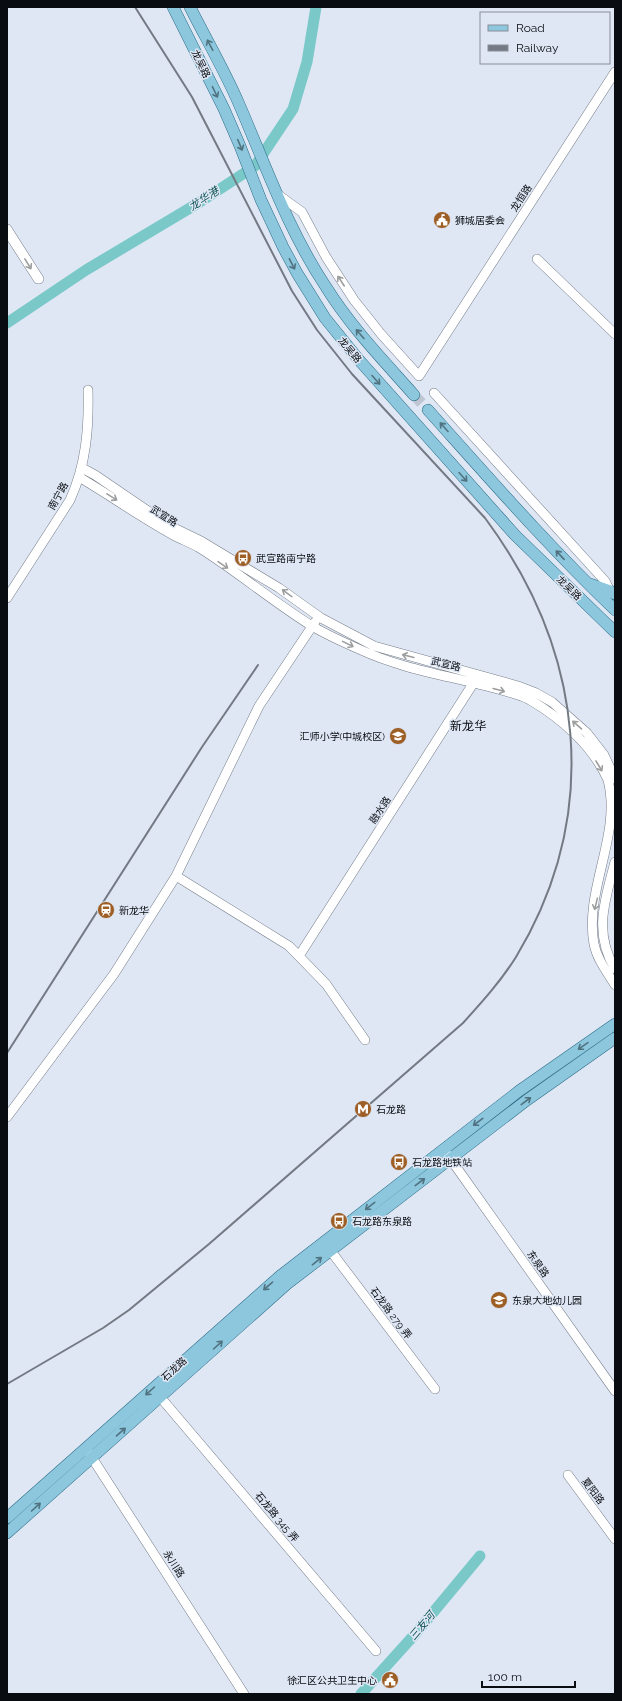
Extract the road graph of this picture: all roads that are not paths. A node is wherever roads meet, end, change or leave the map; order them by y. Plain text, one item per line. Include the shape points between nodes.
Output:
1 (173, 7) edge
2 (190, 7) edge
3 (615, 72) edge
4 (276, 193) junction
5 (7, 230) edge
6 (537, 259) dead end
7 (615, 334) edge
8 (419, 376) joint
9 (88, 390) dead end
10 (434, 393) dead end
11 (414, 395) tunnel mouth
12 (428, 410) tunnel mouth
13 (80, 472) junction
14 (587, 583) junction
15 (612, 592) edge
16 (7, 598) edge
17 (615, 610) edge
18 (318, 616) junction
19 (313, 626) junction
20 (615, 632) edge
21 (476, 679) junction
22 (615, 779) edge
23 (615, 862) edge
24 (176, 876) junction
25 (299, 956) junction
26 (615, 969) edge
27 (615, 985) edge
28 (615, 1024) edge
29 (615, 1038) edge
30 (365, 1040) dead end
31 (7, 1117) edge
32 (444, 1148) junction
33 (450, 1159) junction
34 (330, 1250) junction
35 (435, 1389) dead end
36 (615, 1391) edge
37 (161, 1398) junction
38 (85, 1448) junction
39 (92, 1457) junction
40 (568, 1475) dead end
41 (7, 1518) edge
42 (7, 1533) edge
43 (615, 1539) edge
44 (376, 1651) dead end
45 (244, 1694) edge

1 -> 20 main road, 龙吴路 via 224,109 283,247 310,296 341,340 515,535
4 -> 2 main road, 龙吴路 via 225,73
3 - 8 street, 龙恒路
8 -> 4 street, 龙吴路 via 380,334 354,300 302,212
11 -> 4 main road, 龙吴路 via 355,329 340,308 308,258
5 -> 5 street via 38,279 39,279 25,256
6 - 7 street
9 - 13 street, 南宁路 via 88,437
10 - 15 street via 605,581
14 -> 12 main road, 龙吴路
13 - 16 street, 南宁路 via 70,500
18 -> 13 street via 279,588 201,541 170,526 95,475
13 -> 19 street, 武宣路
14 - 15 main road
14 - 17 main road, 龙吴路
18 - 19 street
21 -> 18 street via 374,646
19 -> 21 street, 武宣路 via 386,661
19 - 24 street via 259,706
22 -> 21 street via 604,755 587,733 552,702 536,693
21 - 25 street, 融水路
21 -> 27 street, 武宣路 via 528,699 554,715 584,744 608,780 614,802 615,821 592,919 594,944
23 - 26 street via 603,911 602,935
24 - 25 street via 289,946
24 - 31 street via 114,974
25 - 30 street via 326,984
28 -> 32 main road, 石龙路 via 519,1091
33 -> 29 main road, 石龙路 via 527,1100
32 - 33 street, 东泉路
32 -> 38 main road, 石龙路 via 280,1276
34 -> 33 main road, 石龙路
33 - 36 street, 东泉路
34 - 35 street, 石龙路 279 弄
37 -> 34 main road, 石龙路 via 281,1289
39 -> 37 main road, 石龙路
37 - 44 street, 石龙路 345 弄
38 - 39 street, 永川路
38 - 41 main road, 石龙路
42 -> 39 main road, 石龙路
39 - 45 street, 永川路
40 - 43 street, 夏阳路

